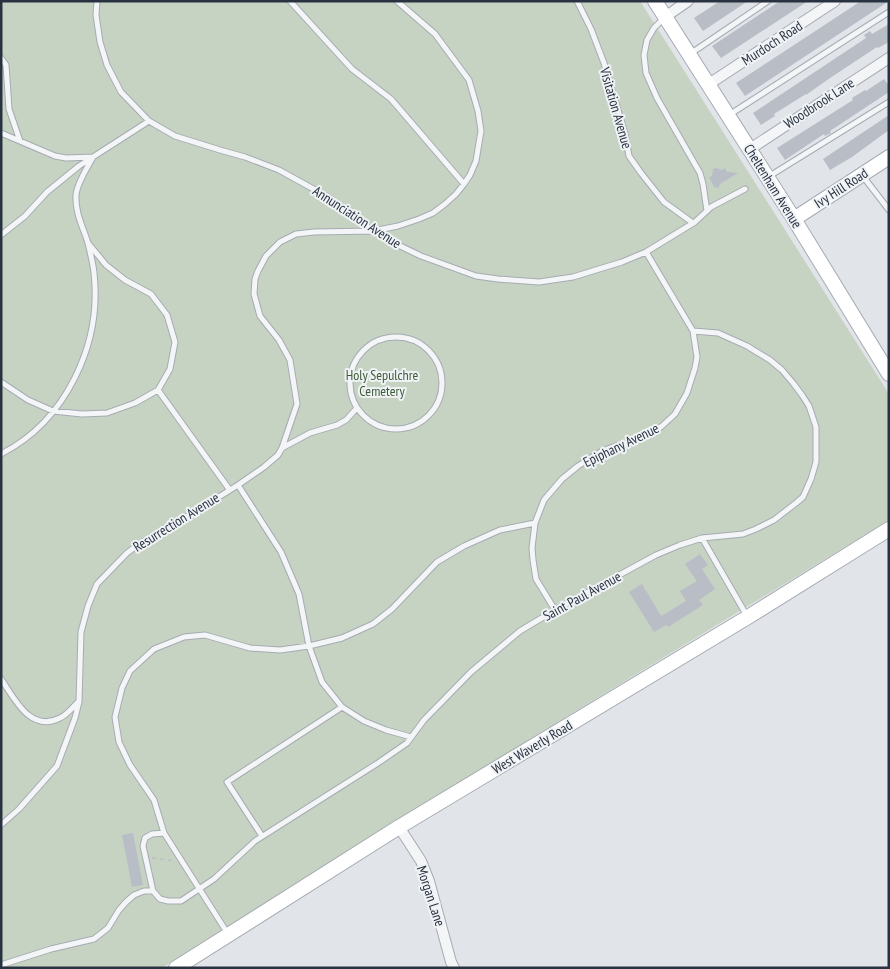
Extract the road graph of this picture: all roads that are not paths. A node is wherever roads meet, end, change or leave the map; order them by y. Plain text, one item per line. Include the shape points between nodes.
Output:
1 (98, 1) edge
2 (290, 1) edge
3 (397, 1) edge
4 (576, 1) edge
5 (655, 1) edge
6 (688, 1) edge
7 (768, 1) edge
8 (834, 1) edge
9 (889, 12) edge
10 (665, 17) junction
11 (690, 54) junction
12 (1, 58) edge
13 (889, 58) edge
14 (709, 84) junction
15 (889, 102) edge
16 (728, 115) junction
17 (149, 121) junction
18 (1, 133) edge
19 (20, 141) junction
20 (750, 149) junction
21 (93, 157) junction
22 (889, 158) edge
23 (862, 175) junction
24 (768, 177) junction
25 (464, 184) junction
26 (745, 189) dead end
27 (889, 210) edge
28 (707, 211) junction
29 (794, 219) junction
30 (693, 223) junction
31 (373, 231) junction
32 (1, 235) edge
33 (88, 243) junction
34 (646, 252) junction
35 (693, 331) junction
36 (889, 374) edge
37 (1, 382) edge
38 (158, 390) junction
39 (357, 408) junction
40 (53, 411) junction
41 (282, 448) junction
42 (1, 454) edge
43 (238, 485) junction
44 (229, 489) junction
45 (535, 523) junction
46 (889, 529) edge
47 (702, 538) junction
48 (555, 610) junction
49 (748, 617) junction
50 (309, 646) junction
51 (1, 678) edge
52 (79, 702) junction
53 (342, 707) junction
54 (411, 737) junction
55 (1, 825) edge
56 (399, 827) junction
57 (164, 833) junction
58 (262, 836) junction
59 (198, 889) junction
60 (153, 891) junction
61 (228, 935) junction
62 (1, 965) edge
63 (176, 968) edge
64 (454, 968) edge

1 - 17 lane, Annunciation Avenue via 96,15 107,65 121,92
2 - 25 lane via 352,69 391,99
3 - 25 lane via 435,34 469,80 480,131 476,161
4 - 30 lane, Visitation Avenue via 604,63 629,156 664,202
5 - 10 street, Cheltenham Avenue
6 - 10 street
7 - 11 lane
8 - 14 street, Murdoch Road
9 - 16 lane
10 - 11 street, Cheltenham Avenue
10 - 28 lane via 647,40 644,55 646,74 700,172
11 - 14 street, Cheltenham Avenue
12 - 19 lane via 6,65 9,109
13 - 20 street, Woodbrook Lane
14 - 16 street, Cheltenham Avenue
15 - 24 lane
16 - 20 street, Cheltenham Avenue
17 - 21 lane
17 - 31 lane, Annunciation Avenue via 175,136 278,170 328,197
18 - 19 lane
19 - 21 lane via 55,156
20 - 24 street, Cheltenham Avenue
21 - 32 lane
21 - 33 lane via 76,194 77,211
22 - 23 street, Ivy Hill Road
23 - 27 lane
23 - 29 street, Ivy Hill Road
24 - 29 street, Cheltenham Avenue
25 - 31 lane via 433,213
26 - 28 lane, Annunciation Avenue
28 - 30 lane, Annunciation Avenue
29 - 36 street, Cheltenham Avenue
30 - 34 lane, Annunciation Avenue
31 - 34 lane, Annunciation Avenue via 429,259 476,276 498,279 539,282 573,277
31 - 41 lane via 296,234 273,248 255,278 254,294 260,316 290,360 294,381 297,404
33 - 38 lane via 125,280 151,294 168,315 175,342 170,369
33 - 40 lane via 94,272 92,332 70,387
34 - 35 lane, Epiphany Avenue
35 - 45 lane, Epiphany Avenue via 697,356 695,368 687,393 675,414 653,433 602,451 578,466 544,500
35 - 47 lane, Saint Paul Avenue via 718,333 770,360 794,382 809,406 816,427 816,462 803,497 796,504 774,520 743,534
37 - 40 lane via 28,400
38 - 40 lane via 135,404 107,412
38 - 44 lane
39 - 39 lane via 366,419 379,426 408,428 421,422 432,412 441,392 441,370 434,357 423,345 409,338 393,336 377,340 363,349 349,377 350,393
39 - 41 lane via 337,425 310,433
40 - 42 lane via 33,432
41 - 43 lane, Resurrection Avenue via 278,455
43 - 44 lane, Resurrection Avenue
43 - 50 lane via 281,552 299,594
44 - 52 lane, Resurrection Avenue via 190,516 139,544 97,584 81,632
45 - 48 lane, Epiphany Avenue via 532,548 536,580
45 - 50 lane via 500,530 464,546 437,562 373,624 342,638
46 - 49 street, West Waverly Road
47 - 48 lane, Saint Paul Avenue via 656,555
47 - 49 lane
48 - 54 lane, Saint Paul Avenue via 520,631 470,672
49 - 56 street, West Waverly Road
50 - 53 lane via 322,682
50 - 57 lane via 280,650 250,648 205,635 184,636 154,648 130,671 115,717 119,742 154,800
51 - 52 lane via 27,716 38,721 61,718
52 - 55 lane, Resurrection Avenue via 57,766
53 - 54 lane via 364,721
53 - 58 lane via 227,782
54 - 58 lane, Saint Paul Avenue via 378,763
56 - 61 street, West Waverly Road
56 - 64 street, Morgan Lane via 421,861 429,881
57 - 59 lane
57 - 60 lane via 145,838 143,846
58 - 59 lane, Saint Paul Avenue
59 - 60 lane via 181,901 160,899
59 - 61 lane
60 - 62 lane via 134,895 94,940
61 - 63 street, West Waverly Road

